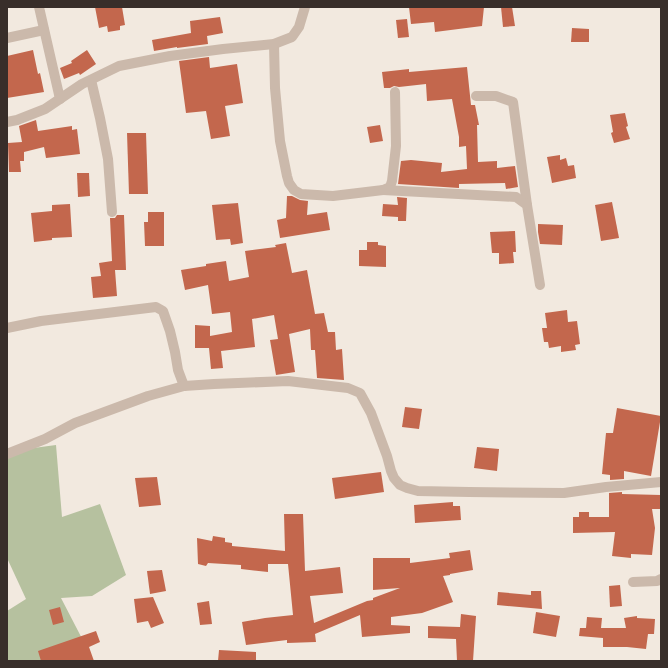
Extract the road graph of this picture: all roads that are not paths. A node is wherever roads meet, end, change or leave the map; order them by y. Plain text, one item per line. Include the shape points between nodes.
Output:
1 (39, 7) edge
2 (304, 7) edge
3 (44, 30) junction
4 (7, 38) edge
5 (274, 44) junction
6 (91, 80) junction
7 (396, 92) dead end
8 (476, 96) dead end
9 (60, 100) junction
10 (7, 122) edge
11 (383, 190) junction
12 (527, 205) junction
13 (112, 212) dead end
14 (540, 285) dead end
15 (7, 328) edge
16 (184, 386) junction
17 (7, 454) edge
18 (661, 482) edge
19 (661, 579) edge
20 (633, 582) dead end

1 - 3 street
2 - 5 street via 299,27 292,37
3 - 4 street
3 - 9 street
5 - 6 street via 170,56 118,66
5 - 11 street via 280,141 287,176 294,190 301,194 333,196
6 - 9 street
6 - 13 street via 108,159
7 - 11 street via 396,146 392,181 390,187
8 - 12 street via 496,96 513,102
9 - 10 street via 45,109
11 - 12 street via 516,197
12 - 14 street
15 - 16 street via 41,321 156,307 163,311
16 - 17 street via 122,405
16 - 18 street via 288,381 348,388 360,393 371,413 394,478 400,485 418,491 564,493
19 - 20 street

